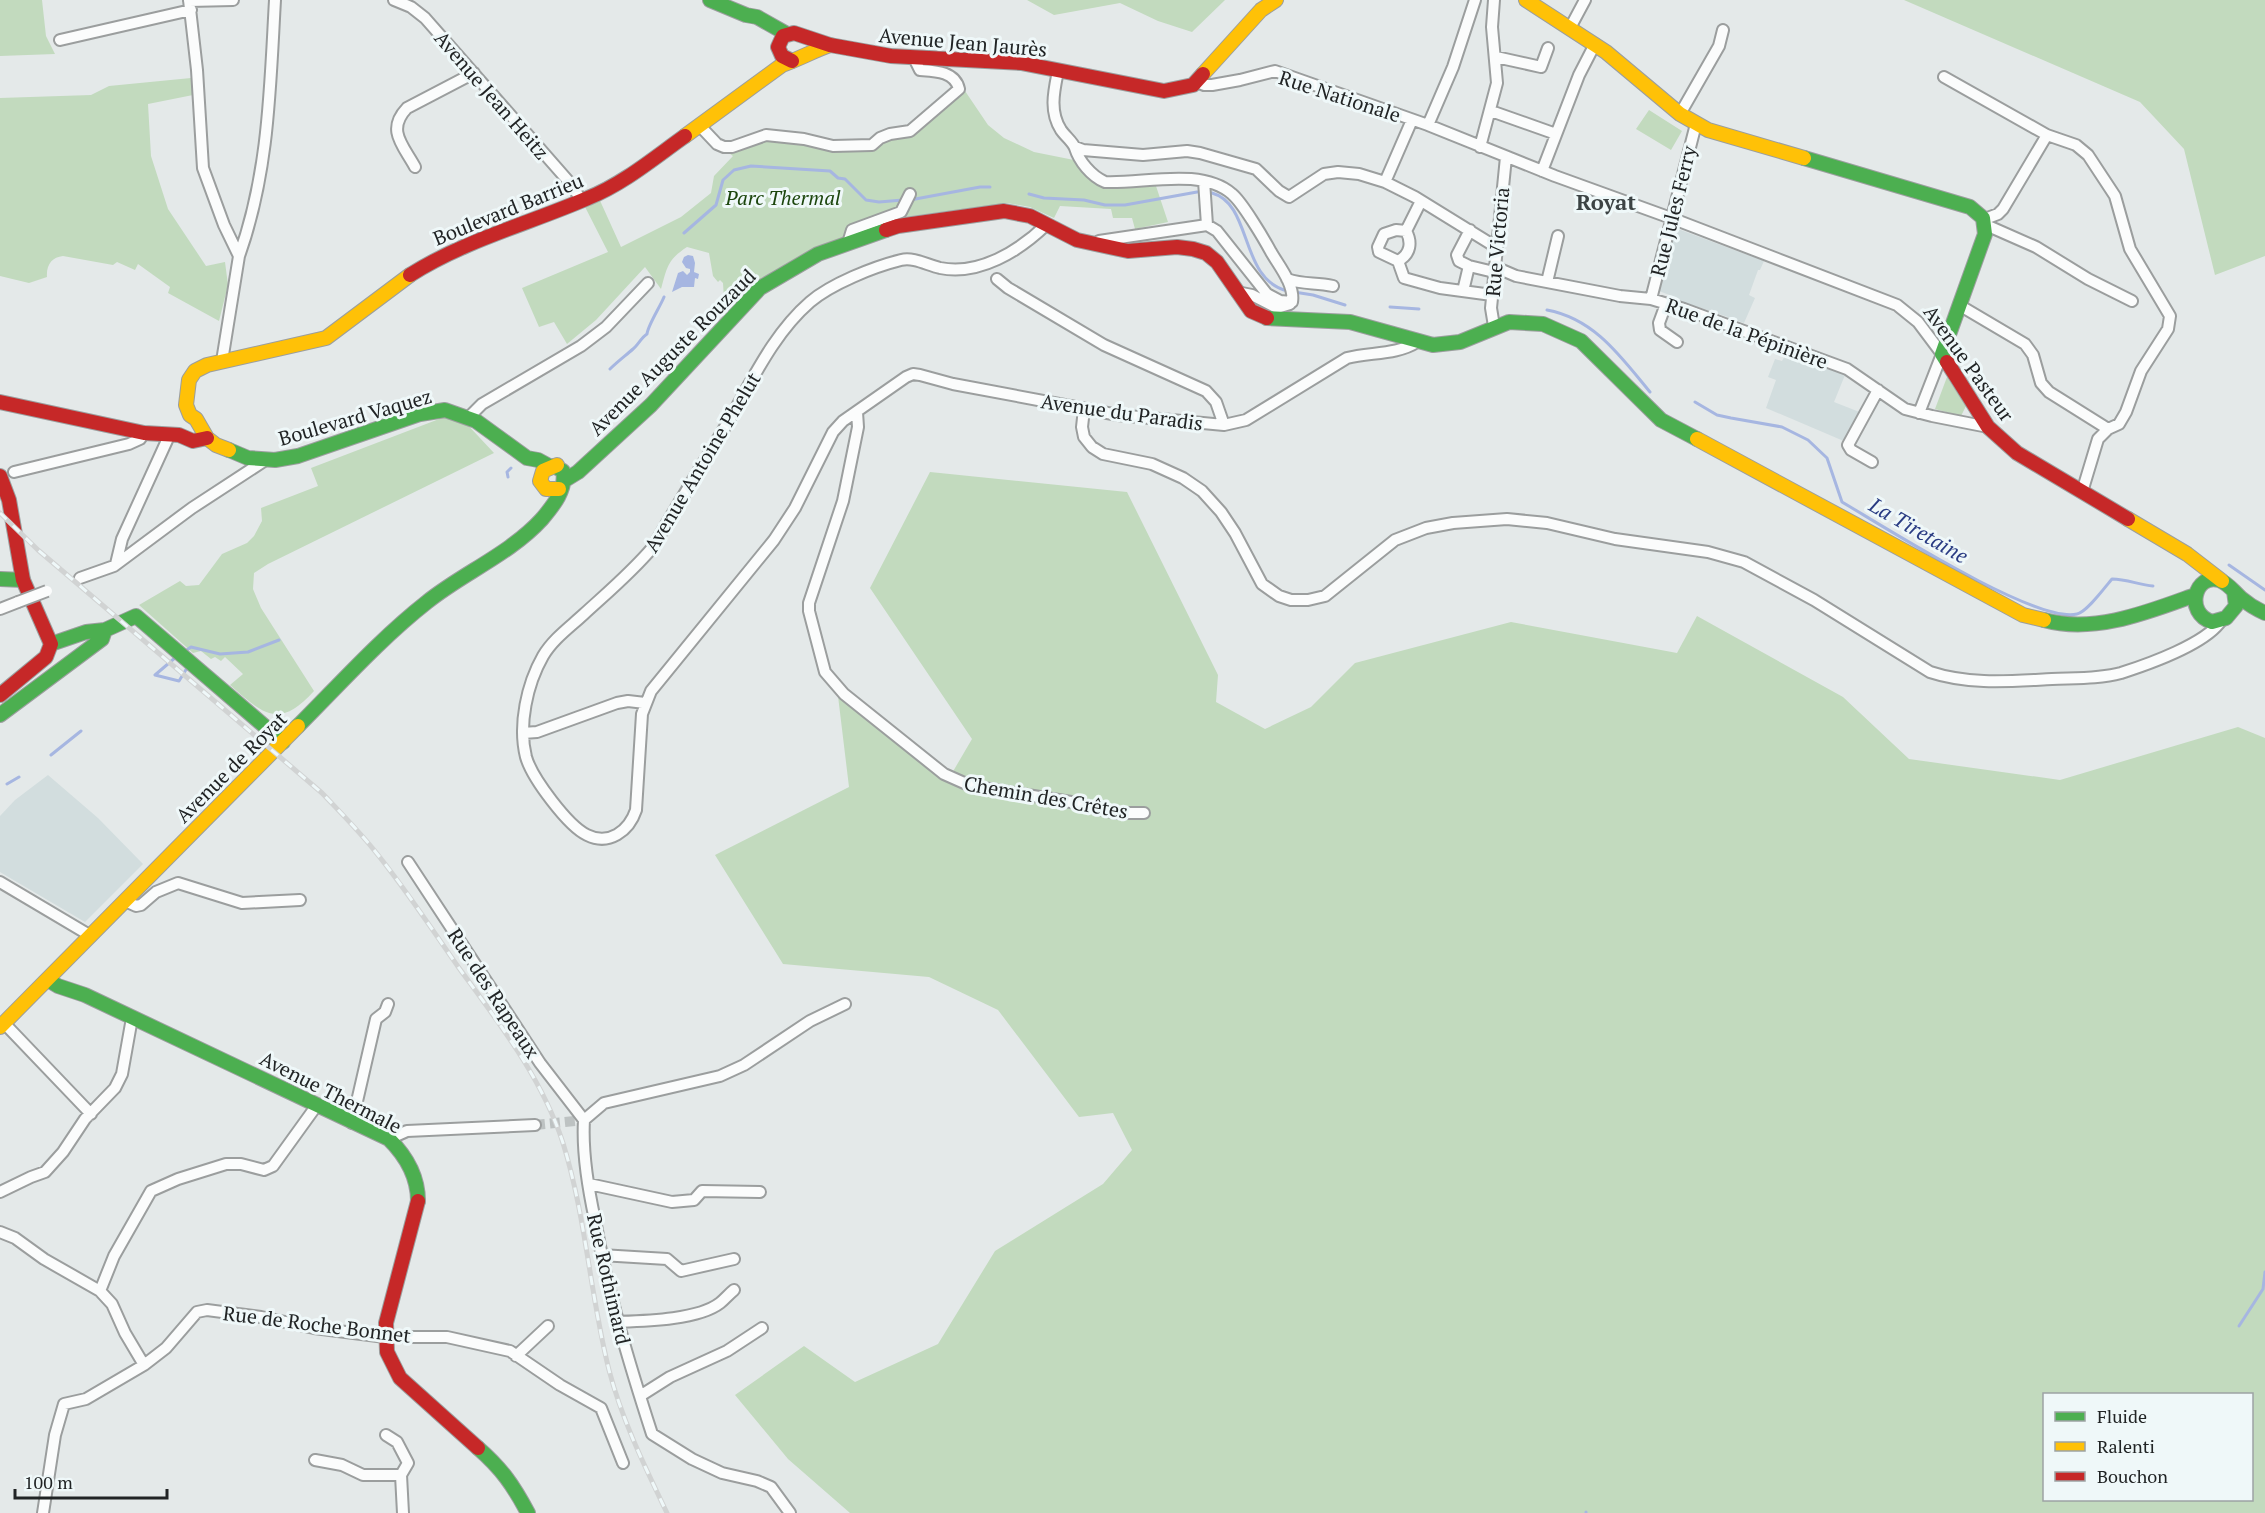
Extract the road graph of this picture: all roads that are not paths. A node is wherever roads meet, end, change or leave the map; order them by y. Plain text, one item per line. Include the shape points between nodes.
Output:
1 (233, 0) edge
2 (275, 0) edge
3 (394, 0) edge
4 (710, 0) edge
5 (1276, 0) edge
6 (1475, 0) edge
7 (1494, 0) edge
8 (1527, 0) edge
9 (1586, 0) edge
10 (189, 4) edge
11 (1544, 5) edge
12 (746, 15) junction
13 (1570, 28) junction
14 (1723, 30) dead end
15 (794, 35) junction
16 (60, 40) dead end
17 (1595, 44) junction
18 (830, 45) junction
19 (1548, 48) dead end
20 (779, 50) junction
21 (798, 57) junction
22 (1496, 57) junction
23 (914, 58) junction
24 (1058, 71) junction
25 (474, 73) junction
26 (764, 77) junction
27 (1944, 77) dead end
28 (1197, 82) junction
29 (1491, 111) junction
30 (1680, 114) junction
31 (1412, 120) junction
32 (1696, 124) junction
33 (1428, 125) junction
34 (700, 126) junction
35 (1556, 134) junction
36 (2047, 135) junction
37 (1075, 147) junction
38 (1480, 147) junction
39 (1506, 157) junction
40 (415, 167) dead end
41 (1542, 171) junction
42 (1385, 182) junction
43 (1204, 184) junction
44 (910, 194) dead end
45 (582, 201) junction
46 (1421, 201) junction
47 (1671, 218) junction
48 (1985, 222) junction
49 (1046, 225) junction
50 (1207, 225) junction
51 (1470, 230) junction
52 (1406, 231) junction
53 (1558, 236) dead end
54 (1088, 242) junction
55 (848, 243) junction
56 (1496, 247) junction
57 (239, 256) junction
58 (1398, 261) junction
59 (1469, 266) junction
60 (1495, 269) junction
61 (997, 279) dead end
62 (1547, 282) junction
63 (648, 283) dead end
64 (1333, 286) dead end
65 (1291, 291) junction
66 (1463, 291) junction
67 (1237, 292) junction
68 (1492, 295) junction
69 (1651, 299) junction
70 (2132, 301) dead end
71 (1666, 304) junction
72 (1959, 305) junction
73 (1494, 326) junction
74 (1417, 342) junction
75 (1677, 342) dead end
76 (1942, 354) junction
77 (222, 361) junction
78 (1878, 390) junction
79 (0, 402) edge
80 (1084, 409) junction
81 (857, 412) junction
82 (1918, 413) junction
83 (469, 417) junction
84 (196, 419) junction
85 (1224, 424) junction
86 (1988, 427) junction
87 (2108, 429) junction
88 (144, 433) junction
89 (174, 435) junction
90 (207, 438) junction
91 (527, 458) junction
92 (590, 460) junction
93 (264, 461) junction
94 (1872, 462) dead end
95 (552, 466) junction
96 (14, 472) dead end
97 (0, 476) edge
98 (542, 483) junction
99 (562, 484) junction
100 (2082, 492) junction
101 (541, 520) junction
102 (2197, 562) junction
103 (116, 564) junction
104 (80, 578) dead end
105 (0, 579) edge
106 (23, 580) junction
107 (2222, 580) junction
108 (47, 591) dead end
109 (2197, 591) junction
110 (2234, 591) junction
111 (0, 609) edge
112 (2154, 610) junction
113 (2262, 612) edge
114 (2199, 614) junction
115 (2227, 617) junction
116 (105, 630) junction
117 (51, 644) junction
118 (2195, 644) junction
119 (1, 694) edge
120 (645, 703) junction
121 (0, 715) edge
122 (523, 733) junction
123 (286, 738) junction
124 (1144, 813) dead end
125 (408, 862) dead end
126 (0, 882) edge
127 (300, 900) dead end
128 (125, 901) junction
129 (91, 936) junction
130 (61, 966) junction
131 (48, 980) junction
132 (85, 995) junction
133 (388, 1004) dead end
134 (845, 1004) dead end
135 (132, 1018) junction
136 (2, 1025) edge
137 (317, 1105) junction
138 (91, 1114) junction
139 (584, 1120) junction
140 (352, 1123) junction
141 (535, 1125) tunnel mouth
142 (389, 1139) junction
143 (589, 1184) junction
144 (0, 1192) edge
145 (760, 1192) dead end
146 (0, 1232) edge
147 (601, 1256) junction
148 (734, 1258) dead end
149 (734, 1290) dead end
150 (100, 1291) junction
151 (616, 1322) junction
152 (548, 1326) dead end
153 (762, 1328) dead end
154 (385, 1337) junction
155 (516, 1356) junction
156 (144, 1365) junction
157 (640, 1396) junction
158 (386, 1435) dead end
159 (315, 1460) dead end
160 (622, 1463) dead end
161 (401, 1475) junction
162 (43, 1513) edge
163 (403, 1513) edge
164 (528, 1513) edge
165 (790, 1513) edge

1 - 10 street
2 - 57 street via 265,154
3 - 25 street, Avenue Jean Heitz via 425,18
4 - 12 main road, Avenue Jean Jaurès
5 - 28 main road via 1246,25
6 - 33 street
7 - 22 street
8 - 11 main road
9 - 13 street
10 - 16 street
10 - 57 street via 203,168
11 - 13 main road
12 - 15 main road, Avenue Jean Jaurès
12 - 20 main road via 770,34
13 - 17 main road
14 - 30 street via 1719,46
15 - 18 main road, Avenue Jean Jaurès
15 - 20 main road via 781,39
15 - 21 main road via 806,43
17 - 30 main road
17 - 35 street
18 - 21 main road, Avenue Jean Jaurès
18 - 23 main road, Avenue Jean Jaurès
19 - 22 street via 1541,68
20 - 21 main road via 782,57
20 - 26 main road, Boulevard Barrieu
21 - 26 main road, Boulevard Barrieu
22 - 29 street via 1497,83
23 - 24 main road, Avenue Jean Jaurès via 1011,62
23 - 34 street via 920,70 948,75 959,88 910,131 890,134 872,145 833,146 766,135 724,147
24 - 28 main road, Avenue Jean Jaurès via 1164,91 1188,88
24 - 37 street via 1054,112 1058,125
25 - 40 street via 407,108 399,117 396,134
25 - 45 street, Avenue Jean Heitz
26 - 34 main road, Boulevard Barrieu
27 - 36 street
28 - 31 street, Rue Nationale via 1212,84 1275,71
29 - 35 street
29 - 38 street
30 - 32 main road
31 - 33 street, Rue Nationale
31 - 42 street
32 - 47 street, Rue Jules Ferry
32 - 48 main road via 1725,136 1970,207 1981,213
33 - 38 street, Rue Nationale
34 - 45 main road, Boulevard Barrieu via 625,178
35 - 41 street
36 - 48 street via 2002,209
36 - 87 street via 2076,145 2088,155 2115,196 2130,249 2170,316 2168,329 2141,371 2126,412 2119,424
37 - 42 street via 1143,154 1186,151 1226,160 1256,169 1288,197 1330,173 1359,174
37 - 43 street via 1076,156 1105,182 1170,178
38 - 39 street, Rue Nationale
39 - 41 street, Avenue Pasteur
39 - 56 street, Rue Victoria
41 - 47 street, Avenue Pasteur
42 - 46 street
43 - 50 street
43 - 65 street via 1218,185 1233,194
44 - 55 street via 901,212 852,230
45 - 77 main road, Boulevard Barrieu via 434,260 326,338
46 - 51 street
46 - 52 street
47 - 69 street, Rue Jules Ferry
47 - 76 street, Avenue Pasteur via 1897,305 1918,322
48 - 70 street
48 - 72 main road via 1982,244
49 - 54 main road, Avenue Auguste Rouzaud
49 - 55 main road, Avenue Auguste Rouzaud via 1015,212 990,212 898,226
49 - 122 street, Avenue Antoine Phelut via 1011,252 986,264 950,269 903,260 856,276 811,302 775,342 652,547 543,655 526,700
50 - 54 street
50 - 65 street via 1217,231 1267,294 1280,301
51 - 56 street
51 - 59 street via 1457,255 1459,261
52 - 58 street via 1410,246
52 - 58 street via 1384,234 1378,247 1379,252
53 - 62 street
54 - 67 main road, Avenue Auguste Rouzaud via 1128,251 1193,249 1217,262
55 - 92 main road, Avenue Auguste Rouzaud via 818,254 760,288 651,405
56 - 60 street, Rue Victoria
57 - 77 street
58 - 66 street via 1404,279
59 - 60 street, Rue de la Pépinière
59 - 66 street
60 - 62 street, Rue de la Pépinière
60 - 68 street, Rue Victoria
61 - 85 street via 1104,345 1206,391 1216,402
62 - 69 street, Rue de la Pépinière
63 - 83 street via 606,327 581,346 482,404
64 - 65 street via 1302,284
65 - 67 street via 1287,306 1276,308
66 - 68 street
67 - 74 main road, Avenue Auguste Rouzaud via 1251,311 1270,319 1350,322
68 - 73 street, Rue Victoria
69 - 71 street, Rue de la Pépinière
71 - 75 street via 1660,330
71 - 78 street, Rue de la Pépinière via 1847,369
72 - 76 main road
72 - 87 street via 2025,344 2049,393
73 - 74 main road, Avenue Auguste Rouzaud via 1460,342
73 - 112 main road, Avenue Auguste Rouzaud via 1509,322 1543,324 1571,336 1598,355 1661,420 2022,615 2055,623 2089,624
74 - 85 street, Avenue du Paradis via 1405,349 1347,358 1246,420
76 - 82 street
76 - 86 main road, Avenue Pasteur
77 - 84 main road, Boulevard Barrieu via 200,367 189,380 186,405 189,415
78 - 82 street, Rue de la Pépinière via 1905,409
78 - 94 street via 1848,445
79 - 88 main road
80 - 81 street, Avenue du Paradis via 913,374
80 - 85 street, Avenue du Paradis
80 - 118 street via 1084,437 1092,447 1103,454 1152,464 1202,491 1235,533 1262,584 1291,600 1325,596 1395,540 1426,528 1507,519 1708,552 1744,562 1930,672 1950,679 2096,677 2120,673
81 - 120 street, Avenue Antoine Phelut via 833,432 795,508 774,540
81 - 124 street, Chemin des Crêtes via 858,428 843,501 809,603 825,672 844,694 918,755 957,781 1116,813
82 - 86 street, Rue de la Pépinière
83 - 91 main road, Boulevard Vaquez
83 - 93 main road, Boulevard Vaquez via 445,410 426,412 298,456
84 - 89 main road
84 - 90 main road
86 - 100 main road, Avenue Pasteur via 2017,453
87 - 100 street via 2094,448
88 - 89 main road
88 - 96 street via 129,444
89 - 90 main road via 193,441
89 - 103 street via 122,539
90 - 93 main road, Boulevard Vaquez via 227,451
91 - 95 main road
91 - 98 main road
92 - 95 main road
92 - 99 main road, Avenue Auguste Rouzaud
93 - 103 street via 237,476
95 - 98 main road via 543,469
95 - 99 main road via 563,471
97 - 106 main road via 9,500
98 - 99 main road via 554,491
98 - 101 main road via 545,500
99 - 101 main road, Avenue de Royat via 556,501
100 - 102 main road, Avenue Pasteur
101 - 123 main road, Avenue de Royat via 406,619
102 - 107 main road, Avenue Pasteur
102 - 109 main road
103 - 104 street
105 - 106 main road
106 - 117 main road
107 - 109 main road via 2205,582
107 - 110 main road
108 - 111 street, bridge
109 - 112 main road
109 - 114 main road via 2194,603
110 - 113 main road
110 - 115 main road via 2236,606
112 - 114 main road via 2188,608
113 - 115 main road
114 - 115 main road via 2214,622
114 - 118 street
115 - 118 street
116 - 117 main road
116 - 121 main road via 102,639
116 - 123 main road via 136,616 261,723
117 - 119 main road via 46,657
120 - 122 street via 617,703 537,732
120 - 122 street, Avenue Antoine Phelut via 636,810 627,829 616,836 603,839 580,831 541,789 530,770
123 - 128 main road, Avenue de Royat
125 - 139 street, Rue des Rapeaux via 540,1063
126 - 129 street
127 - 128 street via 242,903 178,883 156,892 141,905
128 - 129 main road, Avenue de Royat
129 - 130 main road, Avenue de Royat
130 - 131 main road, Avenue de Royat
130 - 132 main road, Avenue Thermale
131 - 132 main road, Avenue Thermale
131 - 136 main road, Avenue de Royat
132 - 135 main road, Avenue Thermale
133 - 140 street via 376,1019
134 - 139 street via 720,1076 604,1103
135 - 137 main road, Avenue Thermale
135 - 138 street via 122,1074 115,1088
136 - 138 street
137 - 140 main road, Avenue Thermale
137 - 150 street via 273,1166 264,1170 226,1164 151,1191 114,1256
138 - 144 street via 45,1172
139 - 143 street, Rue Rothimard
140 - 142 main road, Avenue Thermale
141 - 142 street via 407,1131
142 - 154 main road, Avenue Thermale via 408,1162 418,1198
143 - 145 street via 672,1202 694,1200 702,1191
143 - 147 street, Rue Rothimard
146 - 150 street
147 - 148 street via 667,1259 681,1271
147 - 151 street, Rue Rothimard
149 - 151 street via 706,1310 652,1321
150 - 156 street via 112,1304
151 - 157 street, Rue Rothimard
152 - 155 street
153 - 157 street via 727,1352 670,1377
154 - 155 street, Rue de Roche Bonnet via 447,1337 510,1351
154 - 156 street, Rue de Roche Bonnet via 207,1310 196,1312 166,1348
154 - 164 main road, Avenue Thermale via 390,1361 400,1378 498,1465
155 - 160 street, Rue de Roche Bonnet via 601,1408
156 - 162 street, Rue de Roche Bonnet via 86,1399 64,1404
157 - 165 street, Rue Rothimard via 652,1434 722,1473 771,1487
158 - 161 street via 396,1442 408,1463
159 - 161 street via 363,1475
161 - 163 street

